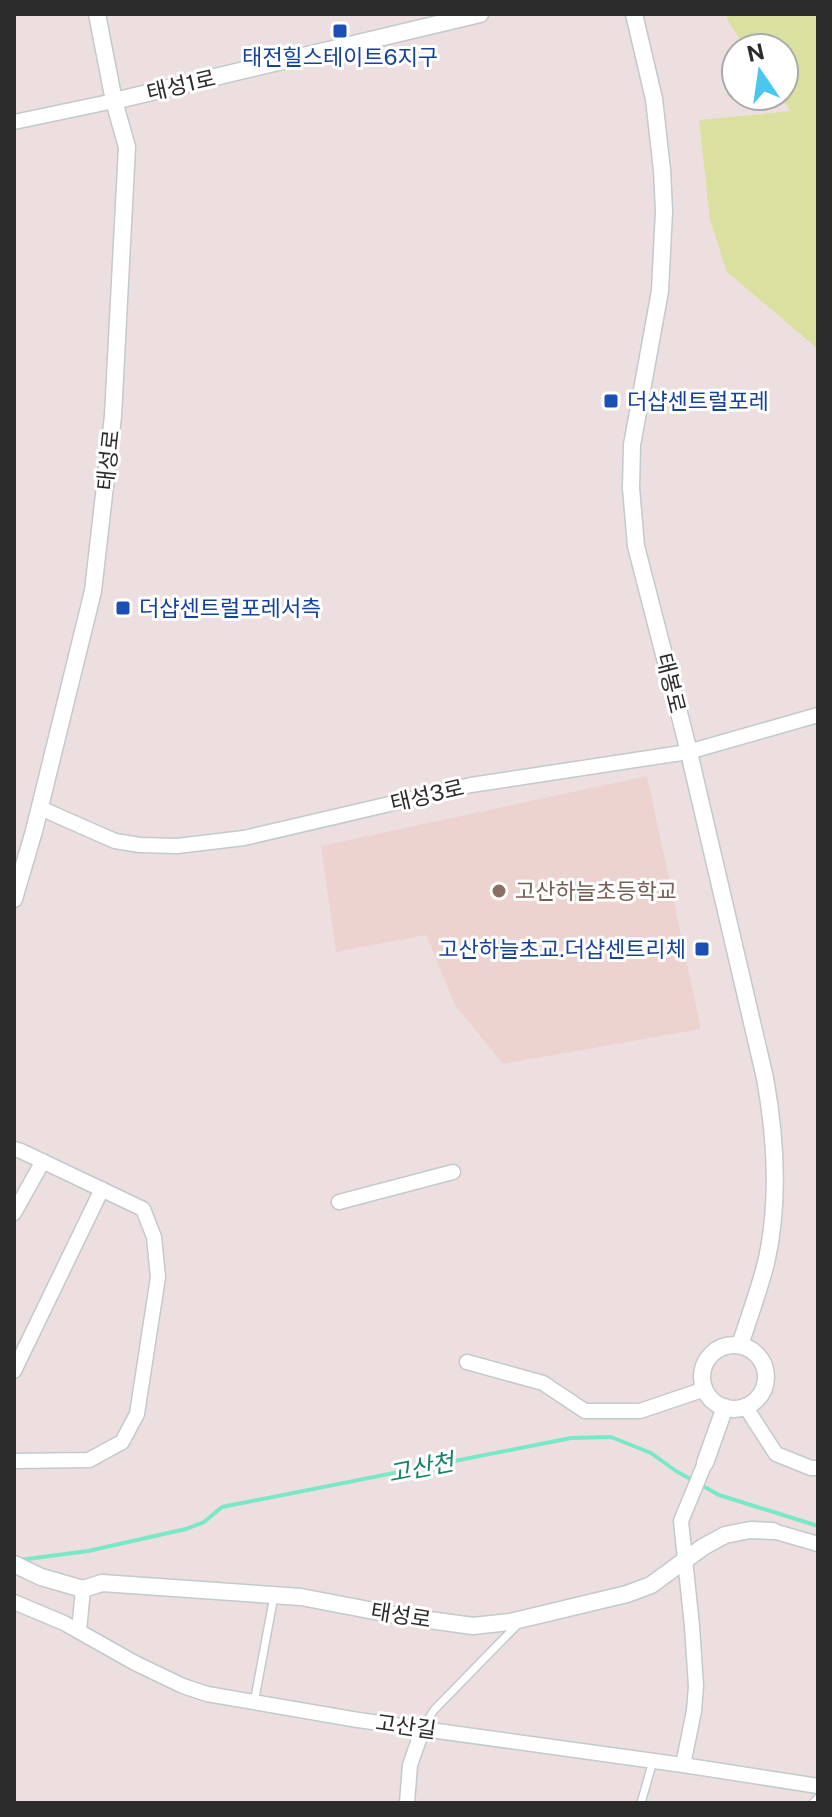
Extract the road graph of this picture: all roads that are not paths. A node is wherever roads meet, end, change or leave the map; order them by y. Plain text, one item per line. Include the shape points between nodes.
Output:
1 (97, 14) edge
2 (480, 14) edge
3 (634, 14) edge
4 (114, 101) junction
5 (14, 122) edge
6 (818, 715) edge
7 (688, 752) junction
8 (40, 808) junction
9 (14, 899) edge
10 (14, 1149) edge
11 (43, 1161) junction
12 (453, 1172) dead end
13 (102, 1189) junction
14 (339, 1202) dead end
15 (14, 1213) edge
16 (740, 1345) junction
17 (467, 1362) dead end
18 (14, 1371) edge
19 (705, 1389) junction
20 (745, 1406) junction
21 (725, 1407) junction
22 (14, 1461) edge
23 (705, 1463) joint
24 (818, 1468) edge
25 (773, 1531) joint
26 (818, 1544) edge
27 (685, 1562) junction
28 (14, 1564) edge
29 (83, 1589) junction
30 (274, 1596) junction
31 (14, 1602) edge
32 (522, 1619) junction
33 (79, 1631) junction
34 (254, 1703) junction
35 (423, 1728) junction
36 (653, 1761) junction
37 (683, 1765) junction
38 (818, 1786) edge
39 (818, 1798) edge
40 (407, 1803) edge
41 (641, 1803) edge
42 (813, 1803) edge

1 - 4 street, 태성로
2 - 4 street, 태성1로
3 - 7 street, 태봉로 via 654,99 664,211 660,291 632,445 633,521
4 - 5 street
4 - 8 street, 태성로 via 127,147 113,416 93,591
6 - 7 street, 태성3로
7 - 8 street, 태성3로 via 471,785 244,838 177,846 115,841
7 - 16 street, 태봉로 via 772,1117 772,1228
8 - 9 street, 태성로
10 - 11 street
11 - 13 street
11 - 15 street
12 - 14 street
13 - 18 street
13 - 22 street via 143,1209 154,1237 158,1277 137,1414 122,1442 89,1460
16 - 19 street via 711,1354 702,1374
16 - 20 street via 757,1355 766,1374 761,1393
17 - 19 street via 543,1383 585,1411 640,1411
19 - 21 street
20 - 21 street
20 - 24 street via 776,1454
21 - 23 street
23 - 27 street via 681,1521
25 - 26 street
25 - 27 street, 태성로 via 725,1535
27 - 32 street, 태성로 via 627,1594
27 - 37 street via 696,1686
28 - 29 street, 태성로
29 - 30 street, 태성로 via 102,1583
29 - 33 street
30 - 32 street, 태성로 via 473,1626
30 - 34 lane
31 - 33 street, 고산길
32 - 35 lane
33 - 34 street, 고산길 via 183,1686
34 - 35 street, 고산길
35 - 36 street, 고산길
35 - 40 street via 410,1765
36 - 37 street, 고산길
36 - 41 lane
37 - 38 street, 고산길
39 - 42 lane

